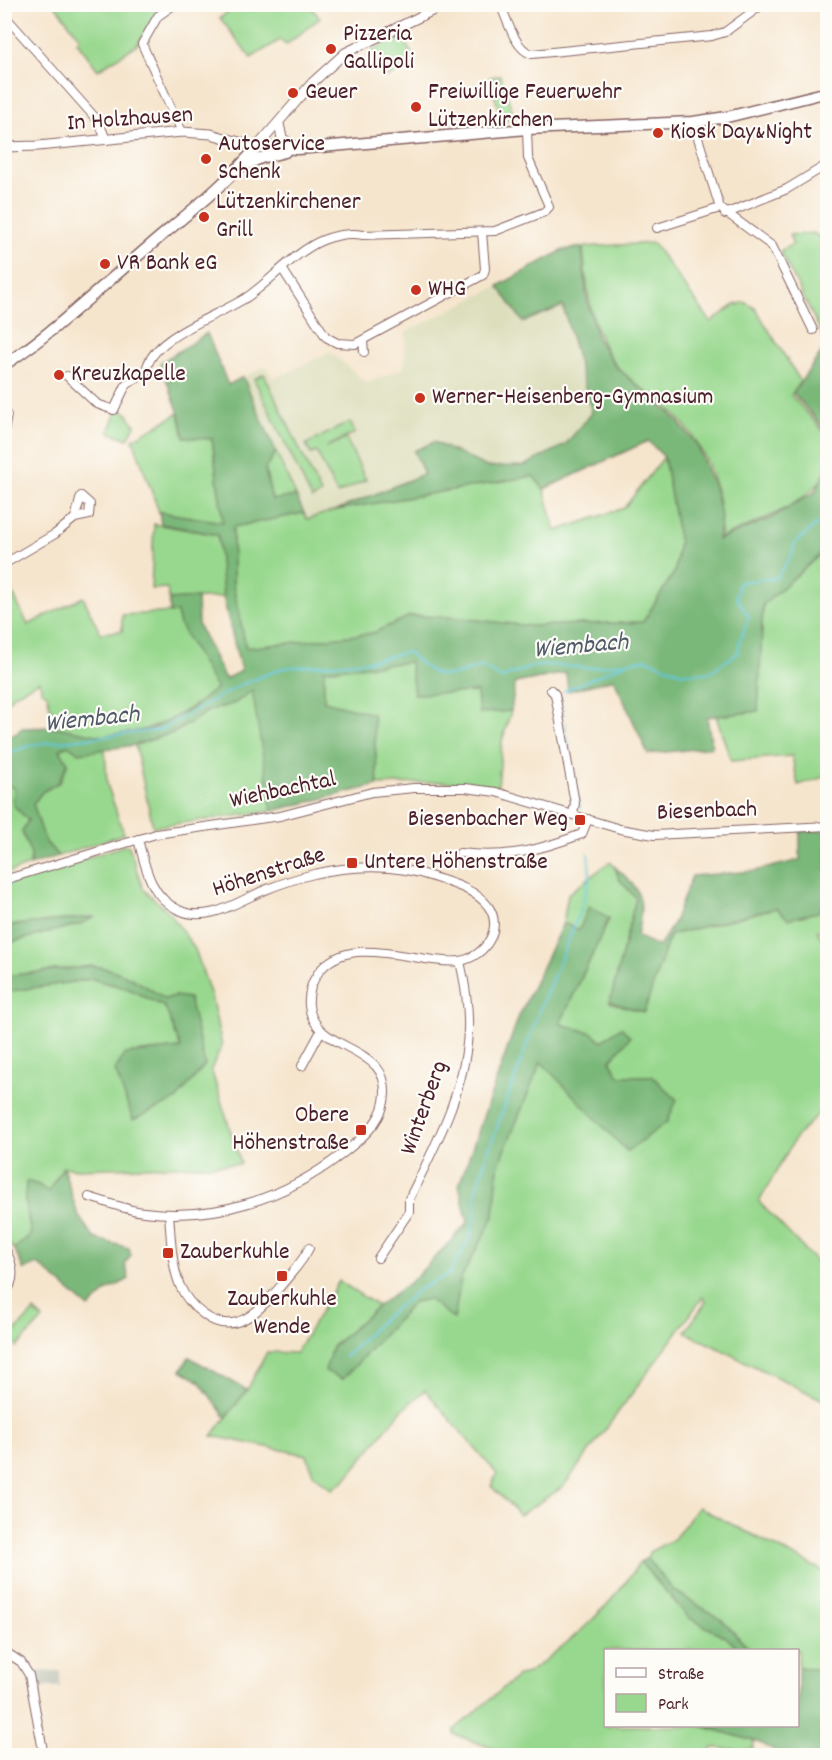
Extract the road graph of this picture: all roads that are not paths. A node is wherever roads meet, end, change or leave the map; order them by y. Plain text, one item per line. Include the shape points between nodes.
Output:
1 (446, 4) edge
2 (500, 4) edge
3 (763, 4) edge
4 (171, 7) dead end
5 (4, 15) edge
6 (828, 92) edge
7 (693, 122) junction
8 (279, 124) junction
9 (528, 129) junction
10 (182, 132) junction
11 (106, 140) junction
12 (236, 141) junction
13 (4, 147) edge
14 (257, 147) junction
15 (298, 149) junction
16 (828, 164) edge
17 (240, 168) junction
18 (723, 211) junction
19 (657, 228) dead end
20 (482, 232) junction
21 (283, 270) junction
22 (813, 330) dead end
23 (363, 341) junction
24 (364, 352) dead end
25 (4, 365) edge
26 (68, 376) dead end
27 (7, 415) dead end
28 (4, 432) edge
29 (75, 518) dead end
30 (4, 564) edge
31 (551, 690) dead end
32 (573, 814) junction
33 (588, 819) junction
34 (828, 826) edge
35 (138, 839) junction
36 (460, 853) dead end
37 (4, 880) edge
38 (460, 961) junction
39 (321, 1030) junction
40 (302, 1066) dead end
41 (89, 1197) dead end
42 (169, 1214) junction
43 (4, 1248) edge
44 (309, 1248) dead end
45 (378, 1257) dead end
46 (4, 1295) edge
47 (4, 1651) edge
48 (44, 1755) edge

1 - 8 street via 345,53 313,82
2 - 3 street via 522,50 532,54 712,36
4 - 10 street via 158,16 142,44
5 - 11 street via 99,122
6 - 7 main road
7 - 9 main road
7 - 18 street
8 - 14 street
8 - 15 street via 282,138
9 - 15 main road
9 - 20 street via 528,158 549,207 507,229
10 - 11 street, In Holzhausen
10 - 12 street, In Holzhausen
11 - 13 street, In Holzhausen
12 - 14 street, In Holzhausen
12 - 17 street via 242,157
14 - 15 main road
14 - 17 main road
15 - 17 main road
16 - 18 street via 787,189
17 - 25 main road via 39,340
18 - 19 street
18 - 22 street via 772,246
20 - 21 street via 345,234 313,245
20 - 23 street via 483,275
21 - 23 street via 326,337 337,344
21 - 26 street via 247,297 208,320 192,324 165,344 149,359 146,372 126,385 114,410 97,404
23 - 24 street
27 - 28 street
29 - 30 street via 56,534
31 - 32 street via 555,694 575,803
32 - 33 street, Biesenbach
32 - 35 street, Wiehbachtal via 487,790 414,788 372,792 280,816
33 - 34 street, Biesenbach via 620,829 669,836
33 - 36 street via 582,834 543,848 502,856
35 - 37 street, Wiehbachtal
35 - 38 street, Höhenstraße via 151,884 163,900 189,914 218,911 276,886 333,870 404,870 450,883 480,898 492,915 491,940 482,951
38 - 39 street via 368,952 337,958 325,965 311,987 310,1011
38 - 45 street, Winterberg via 468,1030 463,1069 447,1118 409,1199 409,1212
39 - 40 street
39 - 42 street via 334,1041 363,1054 380,1073 384,1101 379,1118 367,1133 323,1169 271,1197 221,1210
41 - 42 street via 142,1212
42 - 44 street via 180,1288 193,1306 220,1323 237,1322 261,1310 303,1261
43 - 46 street via 14,1274
47 - 48 street via 21,1662 29,1674

